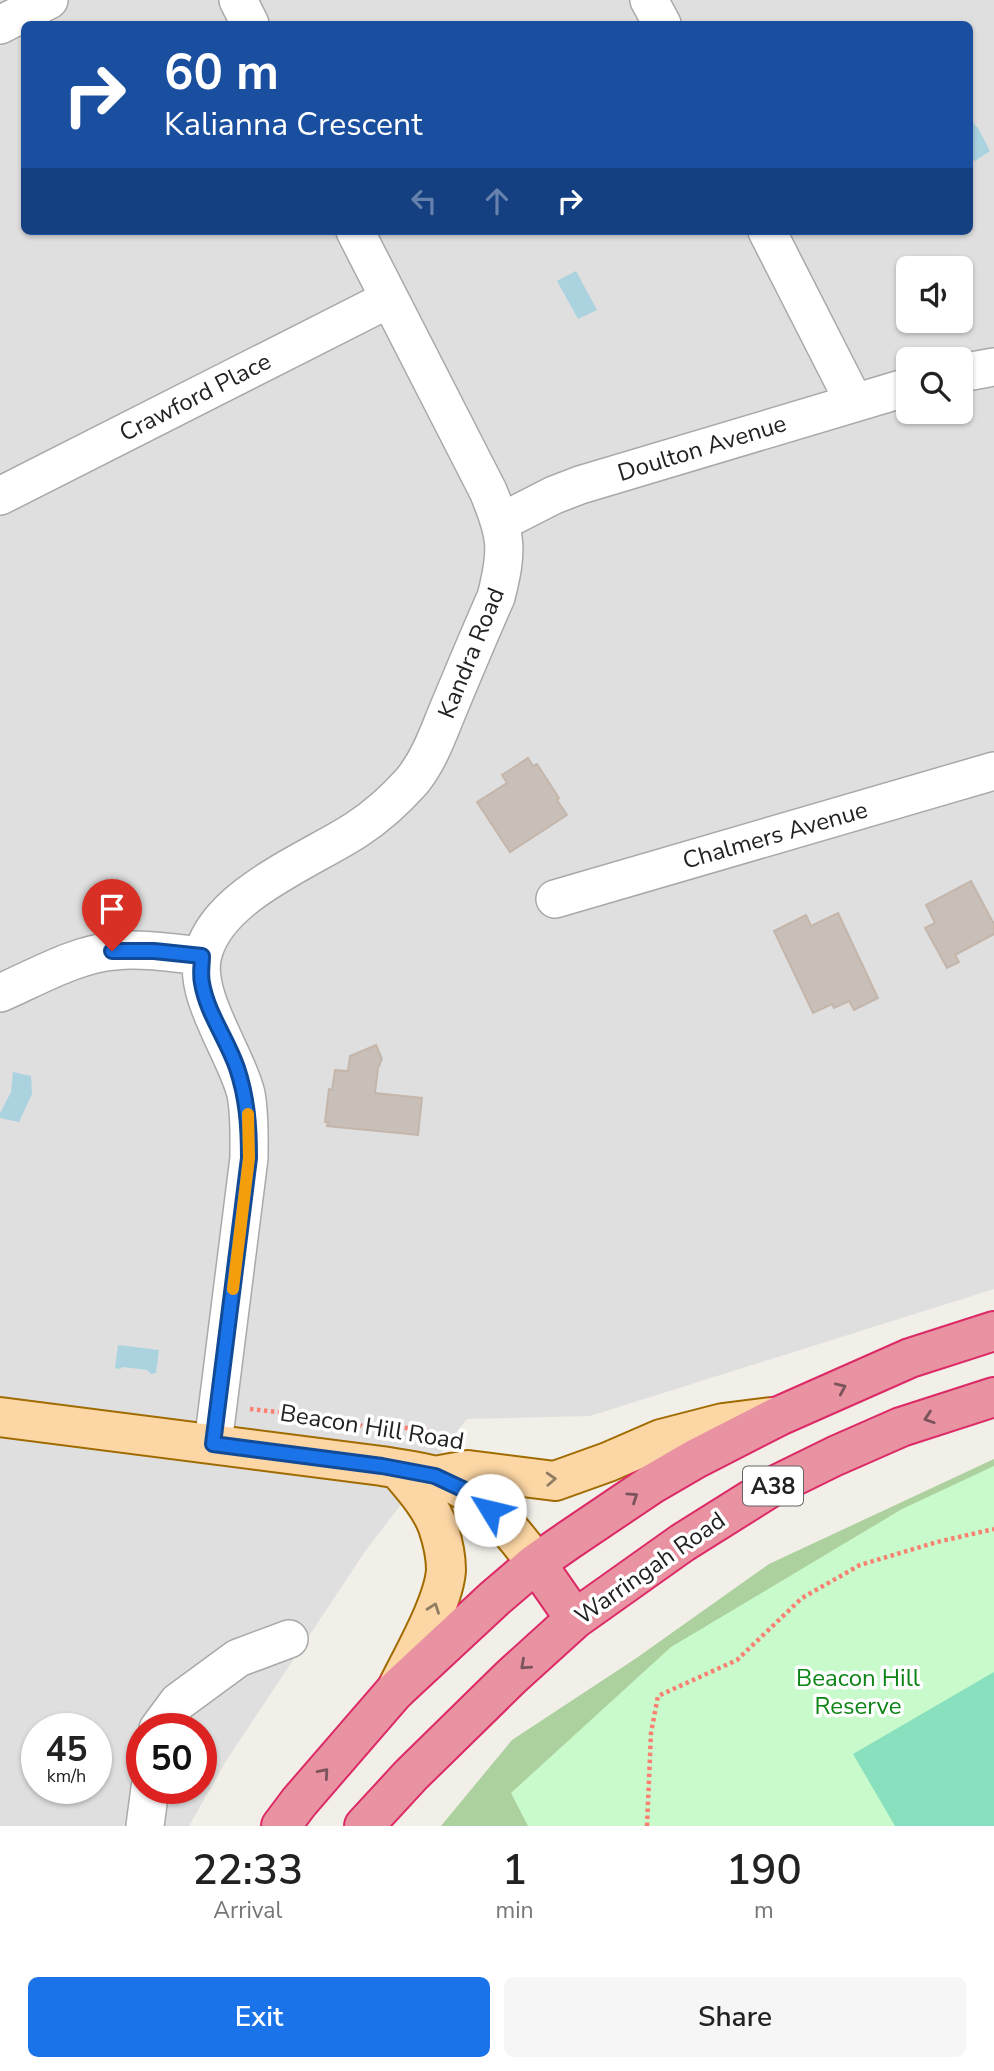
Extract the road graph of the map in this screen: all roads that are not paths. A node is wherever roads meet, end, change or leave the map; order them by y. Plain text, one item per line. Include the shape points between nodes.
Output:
1 (49, 0) edge
2 (238, 0) edge
3 (649, 0) edge
4 (248, 21) edge
5 (660, 21) edge
6 (0, 25) edge
7 (357, 235) edge
8 (769, 235) edge
9 (389, 299) junction
10 (994, 367) edge
11 (973, 371) edge
12 (896, 390) edge
13 (854, 402) junction
14 (0, 496) edge
15 (501, 522) junction
16 (994, 771) edge
17 (555, 899) dead end
18 (202, 956) junction
19 (0, 993) edge
20 (994, 1331) edge
21 (994, 1397) edge
22 (779, 1416) junction
23 (0, 1418) edge
24 (213, 1444) junction
25 (398, 1469) junction
26 (435, 1476) junction
27 (536, 1563) junction
28 (575, 1619) junction
29 (289, 1639) dead end
30 (395, 1691) junction
31 (170, 1713) edge
32 (281, 1826) edge
33 (364, 1826) edge

1 - 6 street
2 - 4 street
3 - 5 street
7 - 9 street, Kandra Road
8 - 13 street
9 - 14 street, Crawford Place
9 - 15 street, Kandra Road
10 - 11 street
12 - 13 street, Doulton Avenue
13 - 15 street, Doulton Avenue via 580,485
15 - 18 street, Kandra Road via 505,546 496,597 432,749 413,780 358,829 232,907 212,930
16 - 17 street, Chalmers Avenue
18 - 19 street via 112,951 71,962
18 - 24 street via 202,982 246,1095 249,1126 249,1158
22 -> 20 highway, A38 via 909,1358
21 -> 28 highway, Warringah Road / A38 via 901,1427 768,1489 681,1543
26 -> 22 main road via 468,1470 555,1481 661,1439 723,1423
27 -> 22 highway, A38 via 652,1485
23 - 24 main road, Beacon Hill Road
24 - 25 main road, Beacon Hill Road
25 - 26 main road, Beacon Hill Road
30 -> 25 main road via 432,1616 446,1567 438,1526
26 - 27 main road, Beacon Hill Road via 469,1492 490,1510
27 - 28 highway, Beacon Hill Road
27 - 30 highway, A38
28 -> 33 highway, Warringah Road / A38
29 - 31 street via 238,1658
32 -> 30 highway, A38

